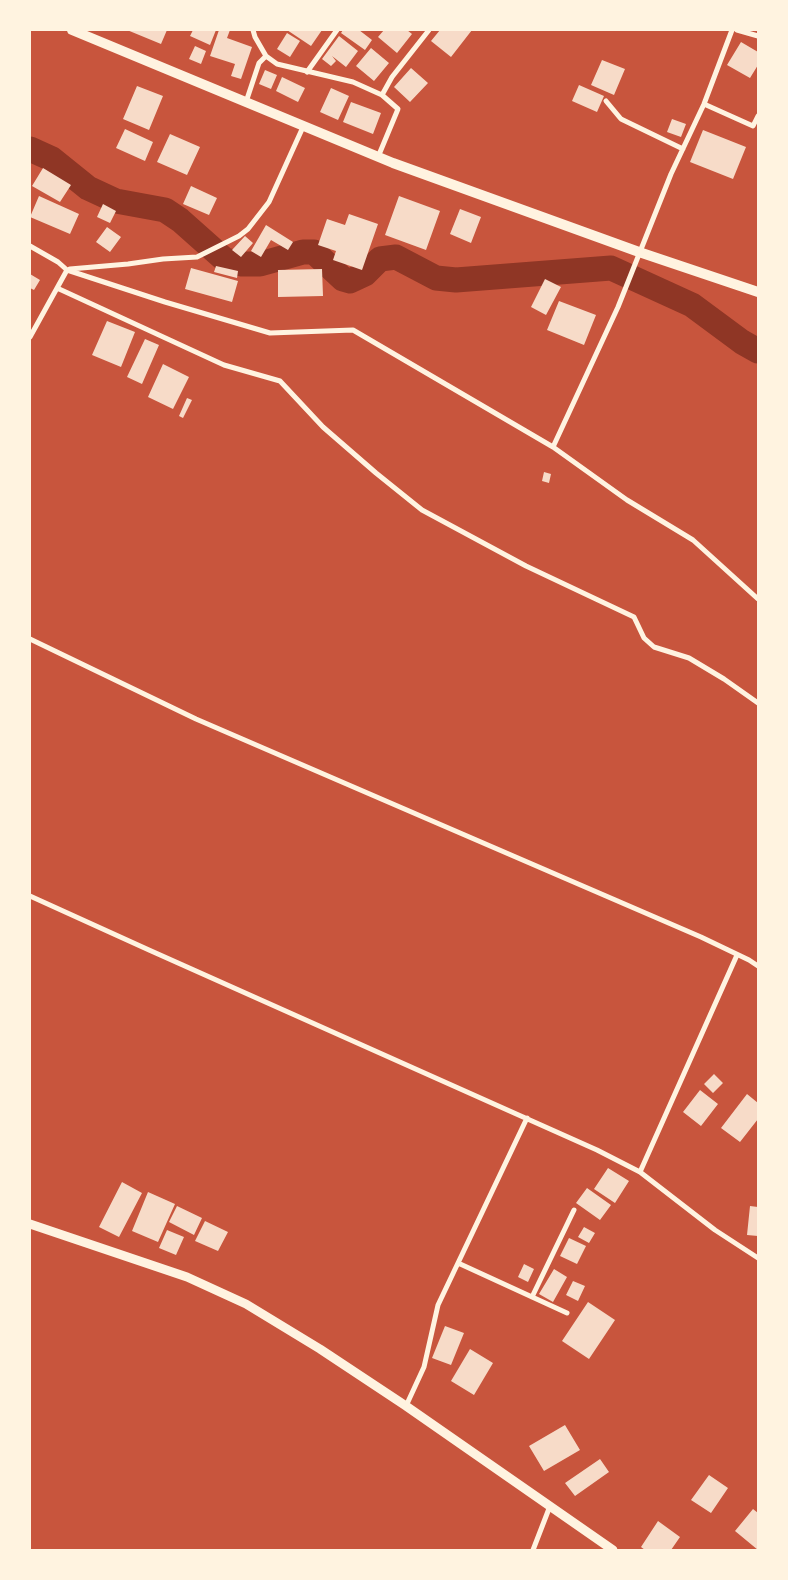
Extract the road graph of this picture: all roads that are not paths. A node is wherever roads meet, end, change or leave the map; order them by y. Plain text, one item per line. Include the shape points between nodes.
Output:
1 (72, 30) edge
2 (253, 30) edge
3 (337, 30) edge
4 (430, 30) edge
5 (732, 30) edge
6 (737, 30) edge
7 (758, 36) edge
8 (266, 56) junction
9 (307, 72) junction
10 (382, 95) junction
11 (606, 101) dead end
12 (246, 103) junction
13 (704, 104) junction
14 (758, 116) edge
15 (303, 126) junction
16 (683, 149) junction
17 (378, 157) junction
18 (30, 246) edge
19 (639, 252) junction
20 (66, 270) junction
21 (56, 288) junction
22 (758, 292) edge
23 (30, 337) edge
24 (553, 447) junction
25 (758, 599) edge
26 (30, 639) edge
27 (758, 702) edge
28 (30, 896) edge
29 (737, 955) junction
30 (758, 966) edge
31 (527, 1118) junction
32 (640, 1172) junction
33 (574, 1210) dead end
34 (30, 1224) edge
35 (758, 1258) edge
36 (458, 1263) junction
37 (532, 1297) junction
38 (568, 1313) dead end
39 (406, 1406) junction
40 (550, 1506) junction
41 (533, 1550) edge
42 (613, 1550) edge

1 - 12 main road
2 - 8 street
3 - 9 street
4 - 10 street via 392,77
5 - 13 street
6 - 7 street
8 - 9 street via 277,64
8 - 12 street via 259,63
9 - 10 street via 353,82
10 - 17 street via 398,109
11 - 16 street via 620,118
12 - 15 main road
13 - 14 street via 753,126
13 - 16 street
15 - 17 main road
15 - 20 street via 269,202 239,236 197,257
16 - 19 street
17 - 19 main road
18 - 20 street
19 - 22 main road
19 - 24 street via 618,307
20 - 21 street
20 - 24 street via 270,333 353,330
21 - 23 street
21 - 27 street via 224,365 280,381 323,427 422,510 526,566 634,617 644,638 654,647 689,658
24 - 25 street via 627,500 693,540
26 - 29 street via 196,719
28 - 31 street
29 - 30 street
29 - 32 street
31 - 32 street
31 - 36 street
32 - 35 street via 715,1230
33 - 37 street
34 - 39 main road via 186,1277 246,1304
36 - 37 street
36 - 39 street via 438,1305 424,1367
37 - 38 street
39 - 40 main road
40 - 41 street
40 - 42 main road

